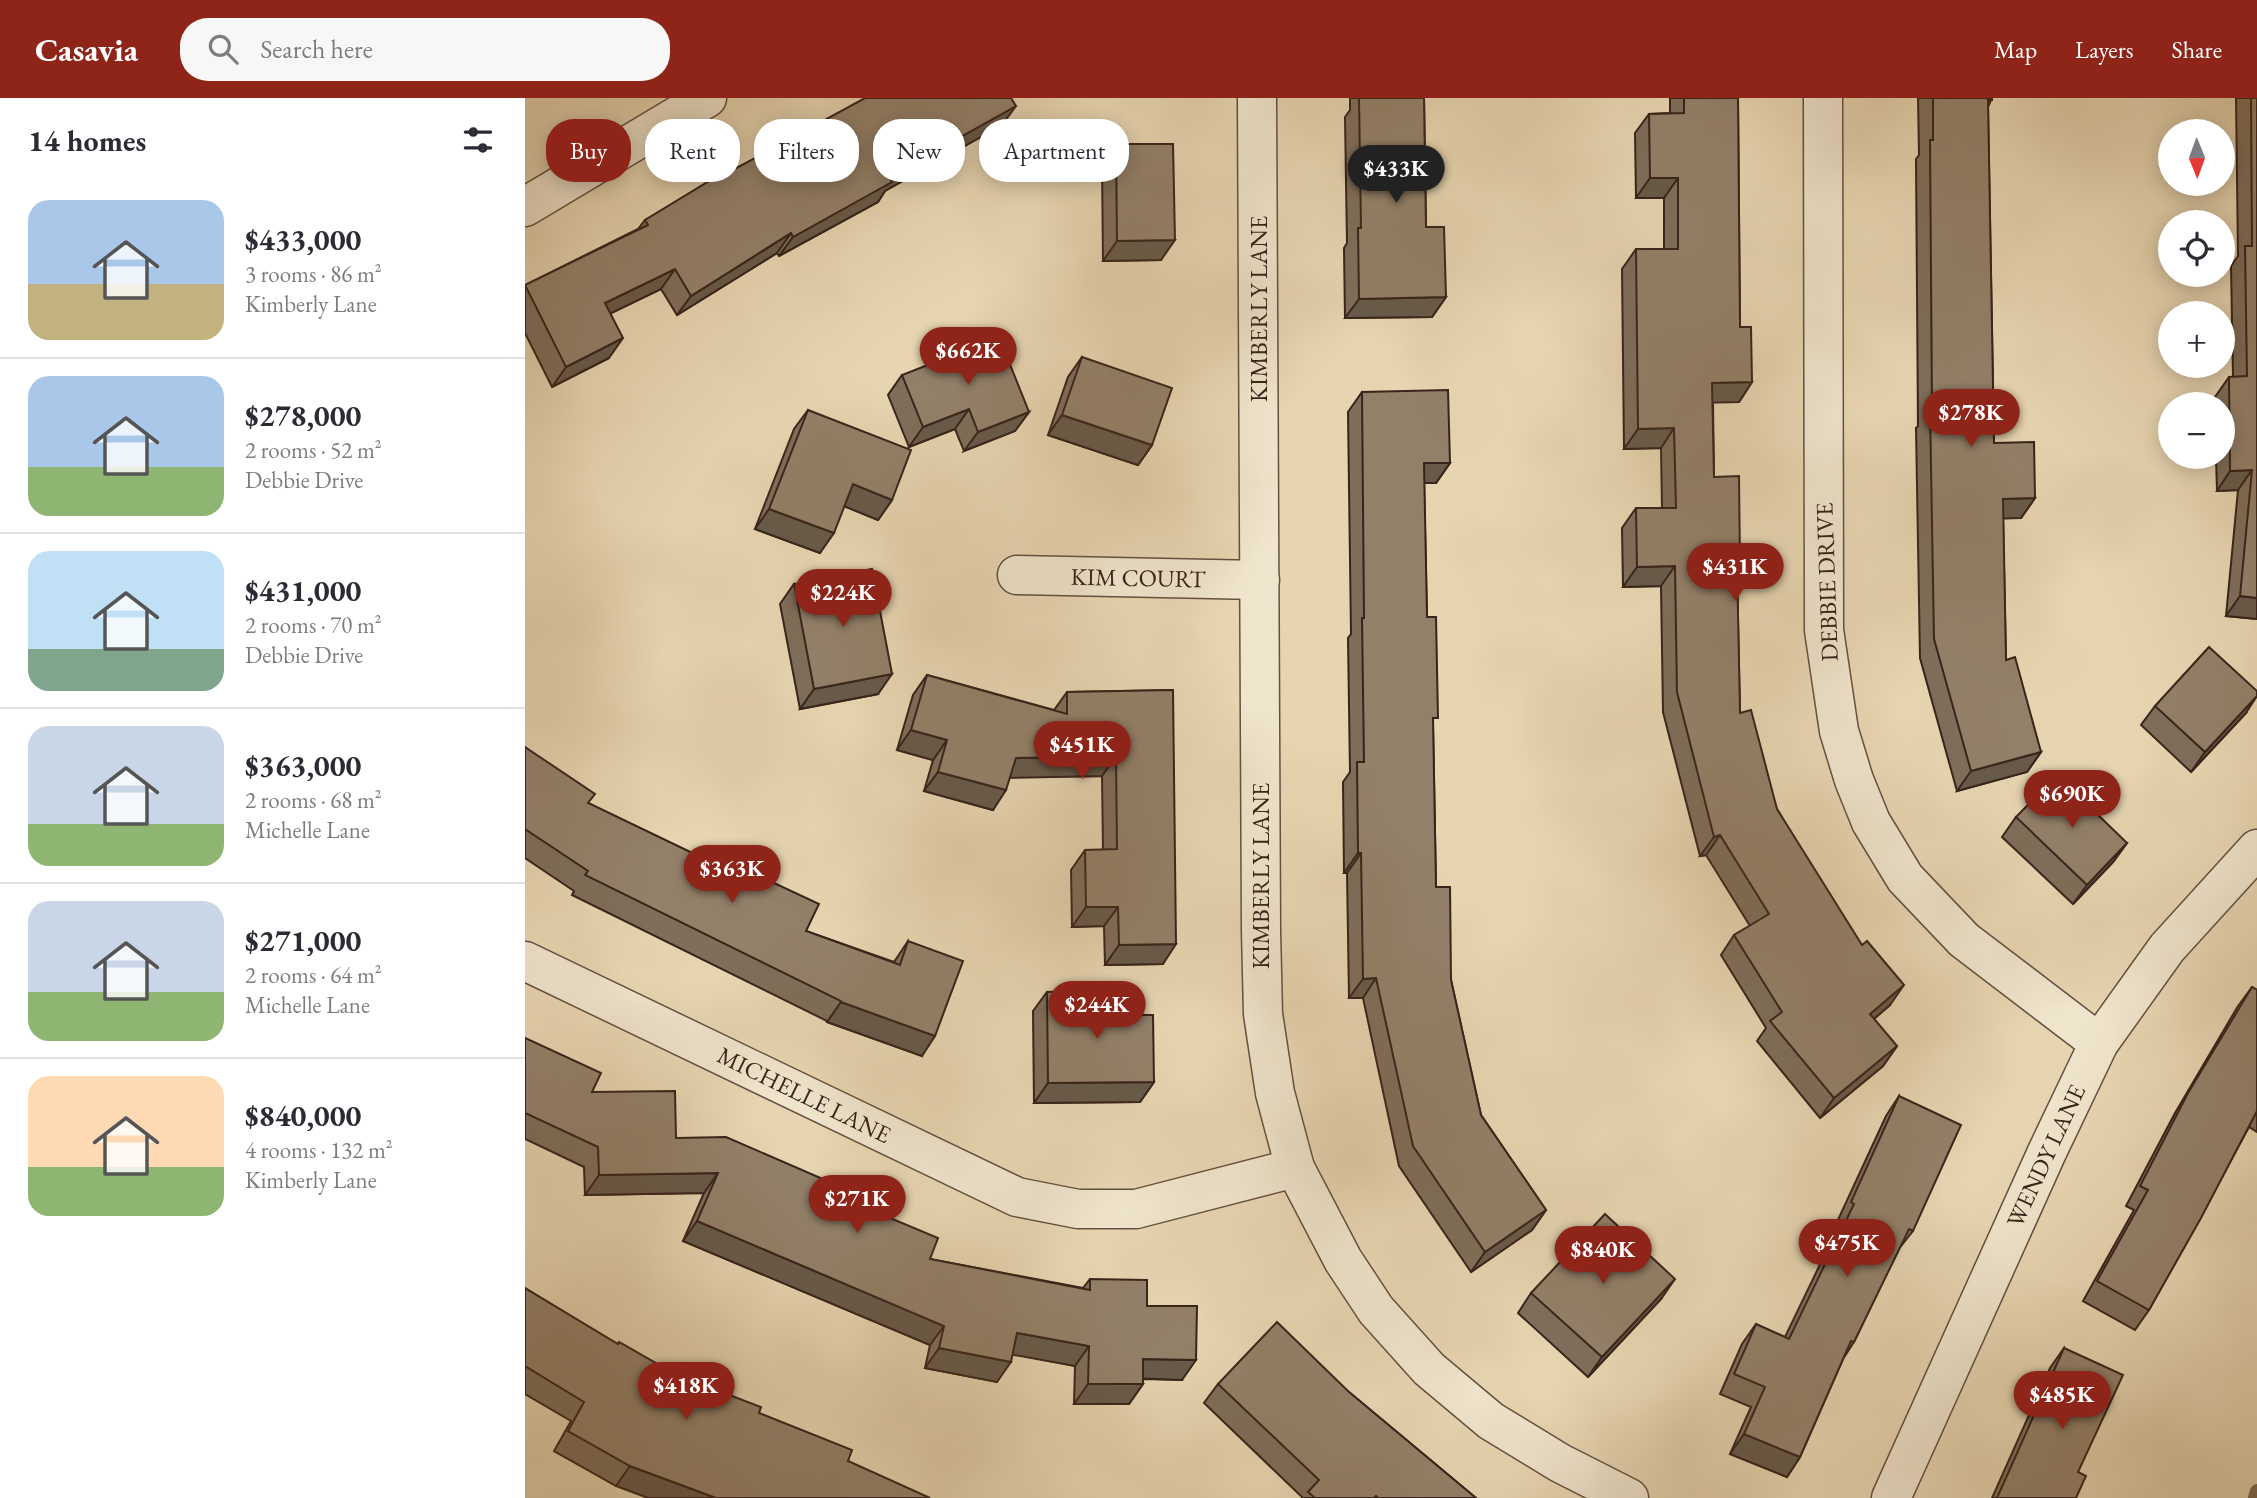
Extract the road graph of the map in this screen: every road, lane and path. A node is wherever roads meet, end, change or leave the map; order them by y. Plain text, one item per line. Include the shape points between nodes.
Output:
1 (707, 98) edge
2 (1257, 98) edge
3 (1823, 98) edge
4 (525, 207) edge
5 (1017, 575) dead end
6 (1260, 580) junction
7 (2257, 849) edge
8 (525, 961) edge
9 (2099, 1043) junction
10 (1295, 1168) junction
11 (1629, 1498) edge
12 (1891, 1498) edge

1 - 4 street
2 - 6 street, KIMBERLY LANE
3 - 9 street, DEBBIE DRIVE via 1824,630 1839,731 1871,822 1905,878 1964,940
5 - 6 street, KIM COURT
6 - 10 street, KIMBERLY LANE via 1263,1014 1275,1093
7 - 9 street, WENDY LANE via 2167,948
8 - 10 street, MICHELLE LANE via 1017,1197 1078,1209 1136,1209
9 - 12 street, WENDY LANE
10 - 11 street, KIMBERLY LANE via 1343,1260 1376,1310 1429,1369 1491,1421

